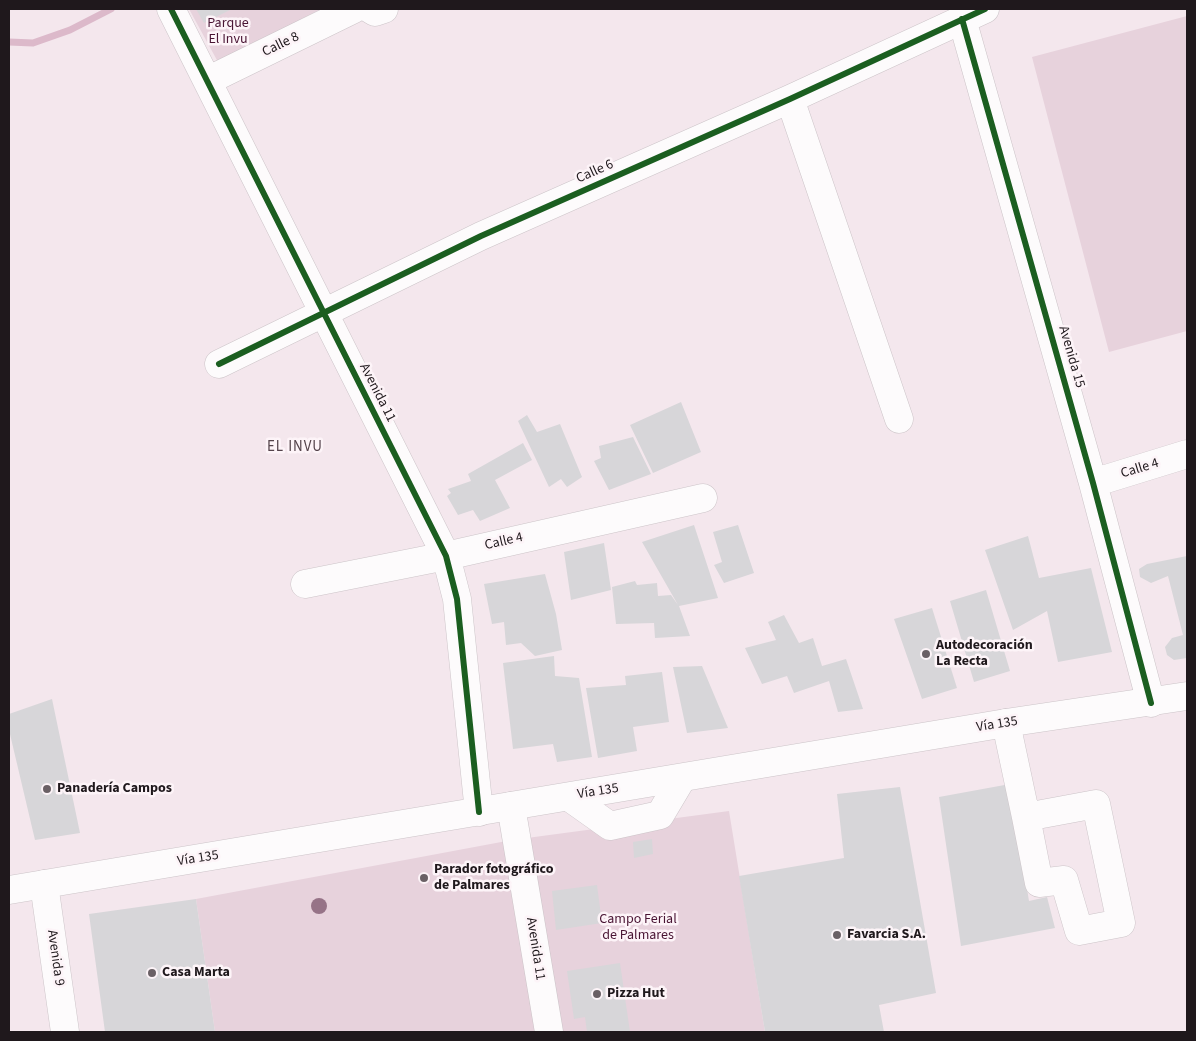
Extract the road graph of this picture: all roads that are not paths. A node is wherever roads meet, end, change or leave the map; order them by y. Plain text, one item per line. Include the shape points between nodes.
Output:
1 (171, 9) edge
2 (354, 9) edge
3 (370, 9) edge
4 (384, 9) edge
5 (974, 14) edge
6 (209, 80) junction
7 (790, 99) junction
8 (322, 313) junction
9 (219, 364) dead end
10 (899, 419) dead end
11 (1187, 454) edge
12 (1093, 483) junction
13 (703, 498) dead end
14 (446, 556) junction
15 (305, 584) dead end
16 (1187, 696) edge
17 (1151, 703) junction
18 (1006, 723) junction
19 (682, 778) junction
20 (569, 797) junction
21 (511, 806) junction
22 (479, 812) junction
23 (1026, 817) junction
24 (44, 884) junction
25 (9, 890) edge
26 (65, 1032) edge
27 (549, 1032) edge

1 - 6 street, Avenida 11
2 - 6 street, Calle 8
3 - 4 street via 375,12
5 - 7 street, Calle 6
5 - 12 street, Avenida 15
6 - 8 street, Avenida 11
7 - 8 street, Calle 6 via 481,236
7 - 10 street
8 - 9 street, Calle 6
8 - 14 street, Avenida 11
11 - 12 street, Calle 4
12 - 17 street, Avenida 15
13 - 14 street, Calle 4
14 - 15 street, Calle 4
14 - 22 street, Avenida 11 via 457,599
16 - 17 street, Vía 135
17 - 18 street, Vía 135
18 - 19 street, Vía 135
18 - 23 street
19 - 20 street, Vía 135
19 - 20 street via 660,815 610,826
20 - 21 street, Vía 135
21 - 22 street, Vía 135
21 - 27 street, Avenida 11
22 - 24 street, Vía 135
23 - 23 street via 1096,804 1120,923 1079,931 1064,880 1040,883
24 - 25 street, Vía 135
24 - 26 street, Avenida 9

